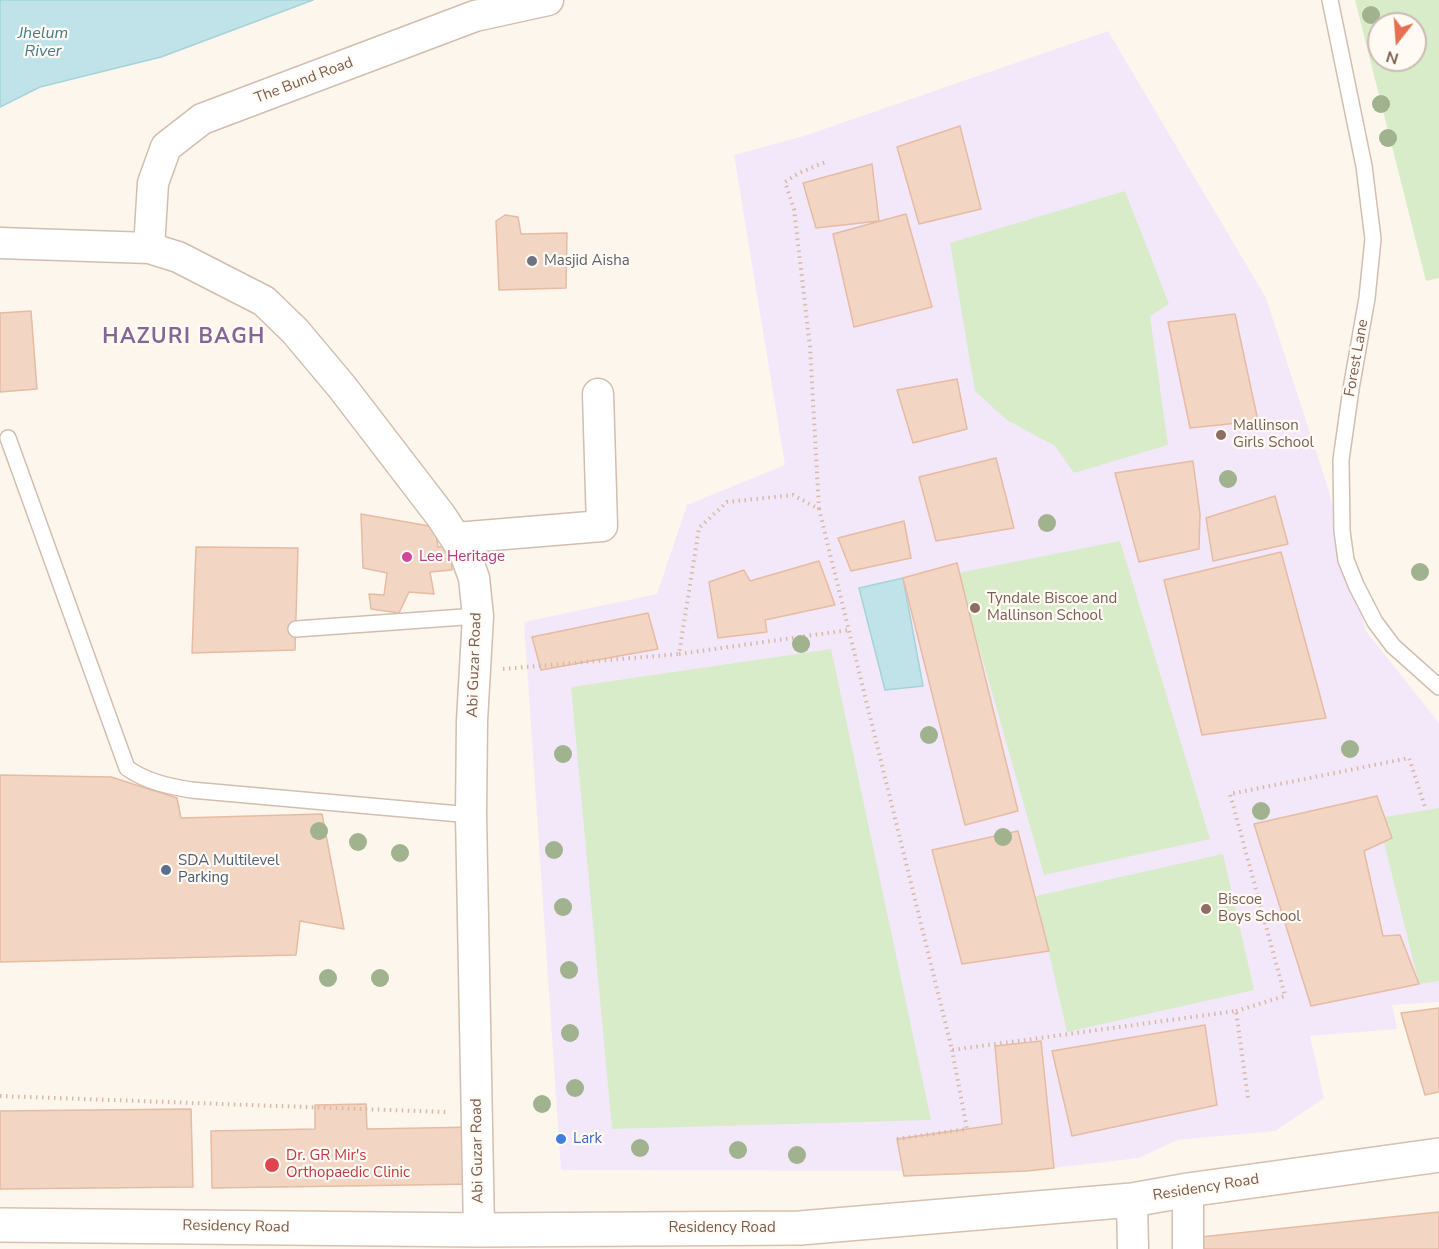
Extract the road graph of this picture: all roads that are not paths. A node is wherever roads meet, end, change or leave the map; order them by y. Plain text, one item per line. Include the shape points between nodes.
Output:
1 (548, 0) edge
2 (1330, 0) edge
3 (0, 243) edge
4 (149, 248) junction
5 (598, 394) dead end
6 (8, 438) dead end
7 (456, 538) junction
8 (478, 616) junction
9 (296, 629) dead end
10 (1439, 687) edge
11 (471, 815) junction
12 (1439, 1155) edge
13 (1188, 1190) junction
14 (1132, 1200) junction
15 (0, 1225) edge
16 (479, 1230) junction
17 (1133, 1249) edge
18 (1188, 1249) edge

1 - 4 street, The Bund Road via 476,16 202,119 166,147 153,183
2 - 10 lane, Forest Lane via 1364,166 1373,239 1368,298 1341,460 1346,560 1375,622 1393,646
3 - 4 street, Abi Guzar Road
4 - 7 street, Abi Guzar Road via 178,257 264,301 342,387
5 - 7 street via 602,526
6 - 11 lane via 127,768 154,783 191,790
7 - 8 street, Abi Guzar Road via 474,578
8 - 9 lane
8 - 11 street, Abi Guzar Road
11 - 16 street, Abi Guzar Road
12 - 13 main road, Residency Road
13 - 14 main road, Residency Road
13 - 18 street
14 - 16 main road, Residency Road via 800,1228
14 - 17 street
15 - 16 main road, Residency Road

